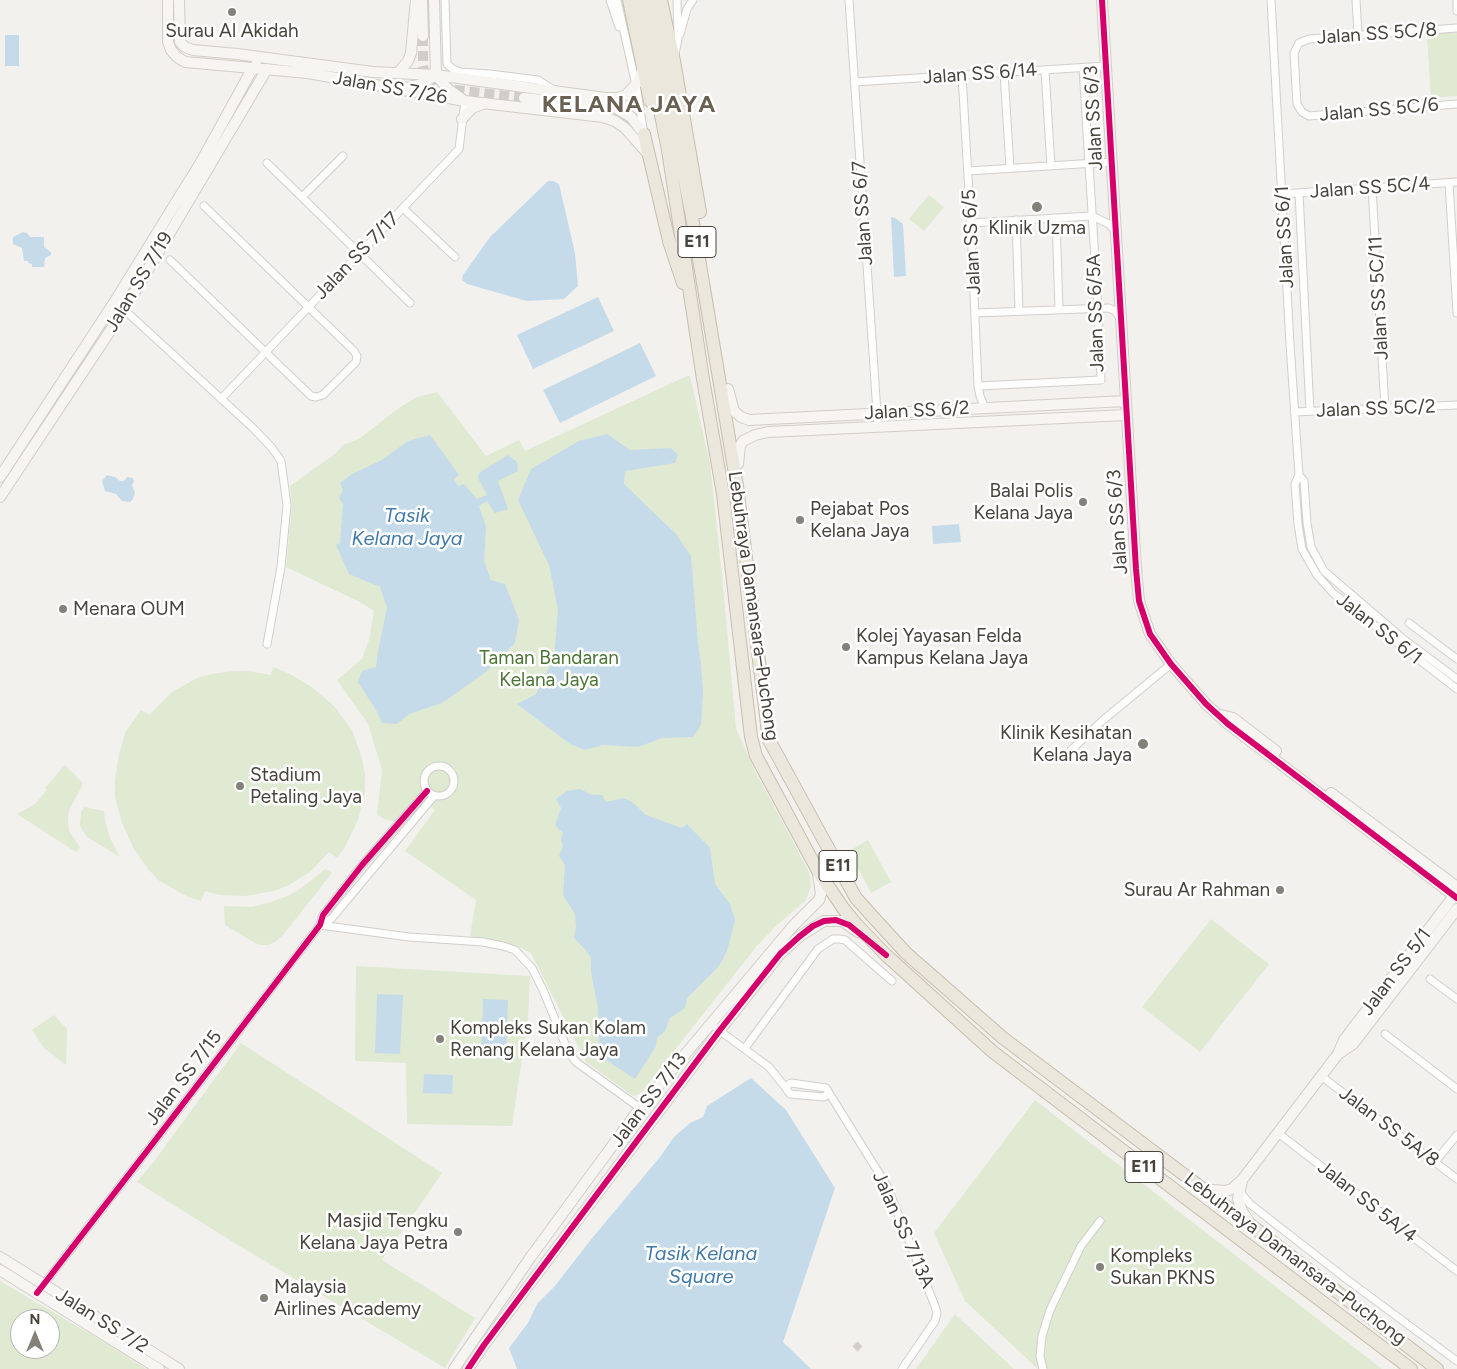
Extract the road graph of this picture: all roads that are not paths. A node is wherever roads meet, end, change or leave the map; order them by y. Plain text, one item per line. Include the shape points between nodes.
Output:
1 (168, 0) edge
2 (179, 0) edge
3 (416, 0) edge
4 (422, 0) edge
5 (434, 0) edge
6 (445, 0) edge
7 (610, 0) edge
8 (617, 0) edge
9 (629, 0) edge
10 (638, 0) edge
11 (650, 0) edge
12 (661, 0) edge
13 (677, 0) edge
14 (693, 0) edge
15 (849, 0) edge
16 (1102, 0) edge
17 (1272, 0) edge
18 (1356, 0) edge
19 (1457, 0) edge
20 (434, 11) junction
21 (446, 11) junction
22 (1457, 11) edge
23 (1457, 28) edge
24 (1358, 35) junction
25 (423, 36) tunnel mouth
26 (678, 39) junction
27 (628, 54) junction
28 (674, 61) junction
29 (261, 63) junction
30 (1106, 66) junction
31 (1083, 68) junction
32 (643, 70) junction
33 (1045, 70) junction
34 (398, 73) junction
35 (1004, 73) junction
36 (436, 75) junction
37 (962, 75) junction
38 (854, 82) junction
39 (636, 85) junction
40 (398, 89) junction
41 (557, 92) junction
42 (446, 97) junction
43 (524, 98) tunnel mouth
44 (465, 101) junction
45 (486, 103) junction
46 (1457, 104) edge
47 (1302, 112) joint
48 (462, 119) junction
49 (644, 134) junction
50 (649, 154) junction
51 (343, 156) dead end
52 (1112, 162) junction
53 (267, 163) dead end
54 (1090, 164) junction
55 (1051, 166) junction
56 (1010, 168) junction
57 (968, 171) junction
58 (1457, 182) edge
59 (1449, 183) junction
60 (1372, 188) junction
61 (1299, 193) junction
62 (1282, 194) junction
63 (302, 197) junction
64 (204, 206) dead end
65 (403, 208) junction
66 (1092, 216) junction
67 (1056, 218) junction
68 (1016, 220) junction
69 (971, 223) junction
70 (1116, 232) junction
71 (360, 254) junction
72 (455, 257) dead end
73 (170, 260) dead end
74 (686, 269) junction
75 (410, 303) dead end
76 (309, 307) junction
77 (1098, 308) junction
78 (1059, 310) junction
79 (1019, 311) junction
80 (975, 313) junction
81 (1457, 313) edge
82 (129, 314) dead end
83 (1121, 320) junction
84 (695, 326) junction
85 (265, 353) junction
86 (978, 386) junction
87 (728, 388) junction
88 (221, 399) junction
89 (1126, 401) junction
90 (1457, 406) edge
91 (985, 408) junction
92 (1385, 408) junction
93 (1310, 411) junction
94 (1294, 412) junction
95 (877, 414) junction
96 (1126, 415) junction
97 (878, 427) junction
98 (738, 464) junction
99 (1299, 475) junction
100 (0, 477) edge
101 (737, 486) junction
102 (0, 497) edge
103 (1410, 623) dead end
104 (267, 644) dead end
105 (1457, 659) edge
106 (1170, 664) junction
107 (1457, 679) edge
108 (1457, 689) edge
109 (1071, 750) dead end
110 (427, 790) junction
111 (434, 796) junction
112 (362, 865) junction
113 (370, 871) junction
114 (818, 871) junction
115 (1437, 878) junction
116 (1457, 878) edge
117 (1456, 893) edge
118 (1457, 909) edge
119 (1443, 911) junction
120 (320, 925) junction
121 (886, 955) junction
122 (1430, 979) dead end
123 (892, 981) dead end
124 (1457, 1000) edge
125 (709, 1025) junction
126 (720, 1030) junction
127 (1385, 1034) dead end
128 (745, 1048) junction
129 (1338, 1054) junction
130 (1321, 1076) junction
131 (1457, 1089) edge
132 (640, 1108) junction
133 (1278, 1133) junction
134 (1457, 1135) edge
135 (1435, 1162) junction
136 (1457, 1179) edge
137 (1242, 1180) junction
138 (1202, 1188) junction
139 (1100, 1221) dead end
140 (1252, 1226) junction
141 (0, 1257) edge
142 (0, 1270) edge
143 (1457, 1271) edge
144 (44, 1284) junction
145 (37, 1293) junction
146 (1457, 1361) edge
147 (159, 1369) edge
148 (179, 1369) edge
149 (454, 1369) edge
150 (468, 1369) edge
151 (902, 1369) edge
152 (1043, 1369) edge
153 (1411, 1369) edge
154 (1437, 1369) edge

1 - 29 street, Jalan SS 7/26 via 168,42 177,58 195,64
2 - 29 street, Jalan SS 7/26 via 180,42 186,47
3 - 34 street via 411,53
4 - 25 street
5 - 20 street
6 - 21 street
7 - 27 street
8 - 27 street
9 - 32 highway
10 - 74 highway, Lebuhraya Damansara–Puchong / E11 via 668,150
11 - 101 highway, Lebuhraya Damansara–Puchong / E11 via 692,217
12 - 28 highway
13 - 26 street
14 - 26 street
15 - 38 street, Jalan SS 6/7
16 - 30 street, Jalan SS 6/3
17 - 62 street, Jalan SS 6/1
18 - 24 street
19 - 22 street
20 - 21 street
20 - 36 street
21 - 41 street via 447,64 453,69 538,80
23 - 24 street, Jalan SS 5C/8
24 - 47 street, Jalan SS 5C/8 via 1309,39 1299,43 1294,53 1295,78 1297,104
26 - 28 street
27 - 39 street
28 - 87 highway
29 - 34 street, Jalan SS 7/26
29 - 40 street, Jalan SS 7/26
29 - 100 street, Jalan SS 7/19 via 117,298
29 - 102 street, Jalan SS 7/19 via 124,310
30 - 31 street, Jalan SS 6/14
30 - 52 street, Jalan SS 6/3
31 - 33 street, Jalan SS 6/14
31 - 54 street, Jalan SS 6/5A
32 - 39 street
32 - 74 highway
33 - 35 street, Jalan SS 6/14
33 - 55 street
34 - 36 street, Jalan SS 7/26
35 - 37 street, Jalan SS 6/14
35 - 56 street
36 - 40 street via 421,84
36 - 41 street, Jalan SS 7/26
36 - 44 street
37 - 38 street, Jalan SS 6/14
37 - 57 street, Jalan SS 6/5
38 - 95 street, Jalan SS 6/7
39 - 41 street, Jalan SS 7/26 via 618,98
39 - 49 street
40 - 42 street, Jalan SS 7/26
42 - 44 street, Jalan SS 7/26
42 - 48 street via 458,106
43 - 49 street via 616,108 631,117
44 - 45 street, Jalan SS 7/26
44 - 48 street, Jalan SS 7/17
45 - 48 street via 472,108
45 - 50 street, Jalan SS 7/26 via 609,119 625,128
46 - 47 street, Jalan SS 5C/6 via 1309,116
48 - 65 street, Jalan SS 7/17 via 459,149
49 - 50 highway
50 - 84 highway via 669,241
51 - 63 street
52 - 54 street
52 - 70 street, Jalan SS 6/3
53 - 63 street
54 - 55 street
54 - 66 street, Jalan SS 6/5A
55 - 56 street
56 - 57 street
57 - 69 street, Jalan SS 6/5
58 - 59 street, Jalan SS 5C/4
59 - 60 street, Jalan SS 5C/4
59 - 81 street
60 - 61 street, Jalan SS 5C/4
60 - 92 street, Jalan SS 5C/11
61 - 62 street, Jalan SS 5C/4
61 - 93 street
62 - 94 street, Jalan SS 6/1
63 - 71 street
64 - 76 street
65 - 71 street, Jalan SS 7/17
65 - 72 street
66 - 67 street
66 - 70 street via 1110,224
66 - 77 street, Jalan SS 6/5A
67 - 68 street
67 - 78 street
68 - 69 street
68 - 79 street
69 - 80 street, Jalan SS 6/5
70 - 83 street, Jalan SS 6/3
71 - 75 street
71 - 76 street, Jalan SS 7/17
73 - 85 street
74 - 84 highway, Lebuhraya Damansara–Puchong / E11
76 - 85 street, Jalan SS 7/17
76 - 85 street via 354,351 356,362 323,396 316,397 311,396
77 - 78 street
77 - 83 street via 1115,311
77 - 86 street, Jalan SS 6/5A via 1101,380
78 - 79 street
79 - 80 street
80 - 86 street, Jalan SS 6/5
82 - 88 street
83 - 89 street, Jalan SS 6/3
84 - 114 highway, Lebuhraya Damansara–Puchong / E11 via 723,494 751,737 756,756
85 - 88 street, Jalan SS 7/17
86 - 91 street, Jalan SS 6/5
87 - 95 street, Jalan SS 6/2 via 734,411 749,420
87 - 98 highway
88 - 104 street via 272,448 280,461 286,505 281,567
89 - 91 street, Jalan SS 6/2
89 - 96 street, Jalan SS 6/3
90 - 92 street, Jalan SS 5C/2
91 - 95 street, Jalan SS 6/2
92 - 93 street, Jalan SS 5C/2
93 - 94 street, Jalan SS 5C/2
94 - 99 street, Jalan SS 6/1
95 - 97 street, Jalan SS 6/7
96 - 97 street, Jalan SS 6/2
96 - 106 street, Jalan SS 6/3 via 1139,601 1150,634
97 - 98 street, Jalan SS 6/2 via 755,435 740,446
98 - 101 highway
99 - 107 street, Jalan SS 6/1 via 1304,481 1311,547 1324,571 1402,638
99 - 108 street, Jalan SS 6/1 via 1295,484 1302,549 1317,575 1355,611
101 - 138 highway, Lebuhraya Damansara–Puchong / E11 via 769,740 856,898 906,953 1003,1038
103 - 105 street
106 - 109 street
106 - 115 street, Jalan SS 6/3 via 1206,704 1221,715 1233,718
110 - 111 street
110 - 111 street via 424,777 429,769 438,766 448,768 454,776 454,786 447,794
110 - 112 street, Jalan SS 7/15
111 - 113 street
112 - 113 street
112 - 120 street, Jalan SS 7/15 via 323,915
113 - 120 street via 331,919
114 - 121 highway, Lebuhraya Damansara–Puchong / E11 via 843,908
114 - 125 street, Jalan SS 7/13 via 819,900
115 - 116 street
115 - 117 street, Jalan SS 6/3
115 - 119 street via 1446,898
117 - 119 street, Jalan SS 5/1
118 - 129 street, Jalan SS 5/1 via 1353,1044
119 - 129 street, Jalan SS 5/1 via 1344,1040
120 - 132 street via 409,937 483,942 515,950 532,968 568,1051 576,1062
120 - 144 street, Jalan SS 7/15
121 - 126 street, Jalan SS 7/13 via 842,921 819,923 780,954
121 - 153 highway, Lebuhraya Damansara–Puchong / E11 via 993,1052
122 - 124 street
123 - 128 street via 845,940 833,940 811,956
125 - 126 street, Jalan SS 7/13A
125 - 132 street, Jalan SS 7/13
126 - 128 street, Jalan SS 7/13A
126 - 150 street, Jalan SS 7/13
127 - 131 street
128 - 151 street, Jalan SS 7/13A via 768,1067 790,1094 824,1097 830,1093 887,1186 937,1313 935,1321
129 - 130 street, Jalan SS 5/1
130 - 133 street, Jalan SS 5/1
130 - 135 street, Jalan SS 5A/8
132 - 149 street, Jalan SS 7/13 via 530,1258
133 - 137 street, Jalan SS 5/1
133 - 143 street, Jalan SS 5A/4
134 - 135 street
135 - 136 street, Jalan SS 5A/8
137 - 138 street, Jalan SS 5/1 via 1225,1191
137 - 140 street via 1238,1198
137 - 146 street via 1241,1193 1250,1204
138 - 140 highway, Lebuhraya Damansara–Puchong / E11
139 - 152 street via 1081,1246 1050,1310 1042,1336 1040,1356
140 - 154 highway, Lebuhraya Damansara–Puchong / E11
141 - 144 street, Jalan SS 7/2
142 - 145 street, Jalan SS 7/2
144 - 145 street, Jalan SS 7/15
144 - 148 street, Jalan SS 7/2
145 - 147 street, Jalan SS 7/2

